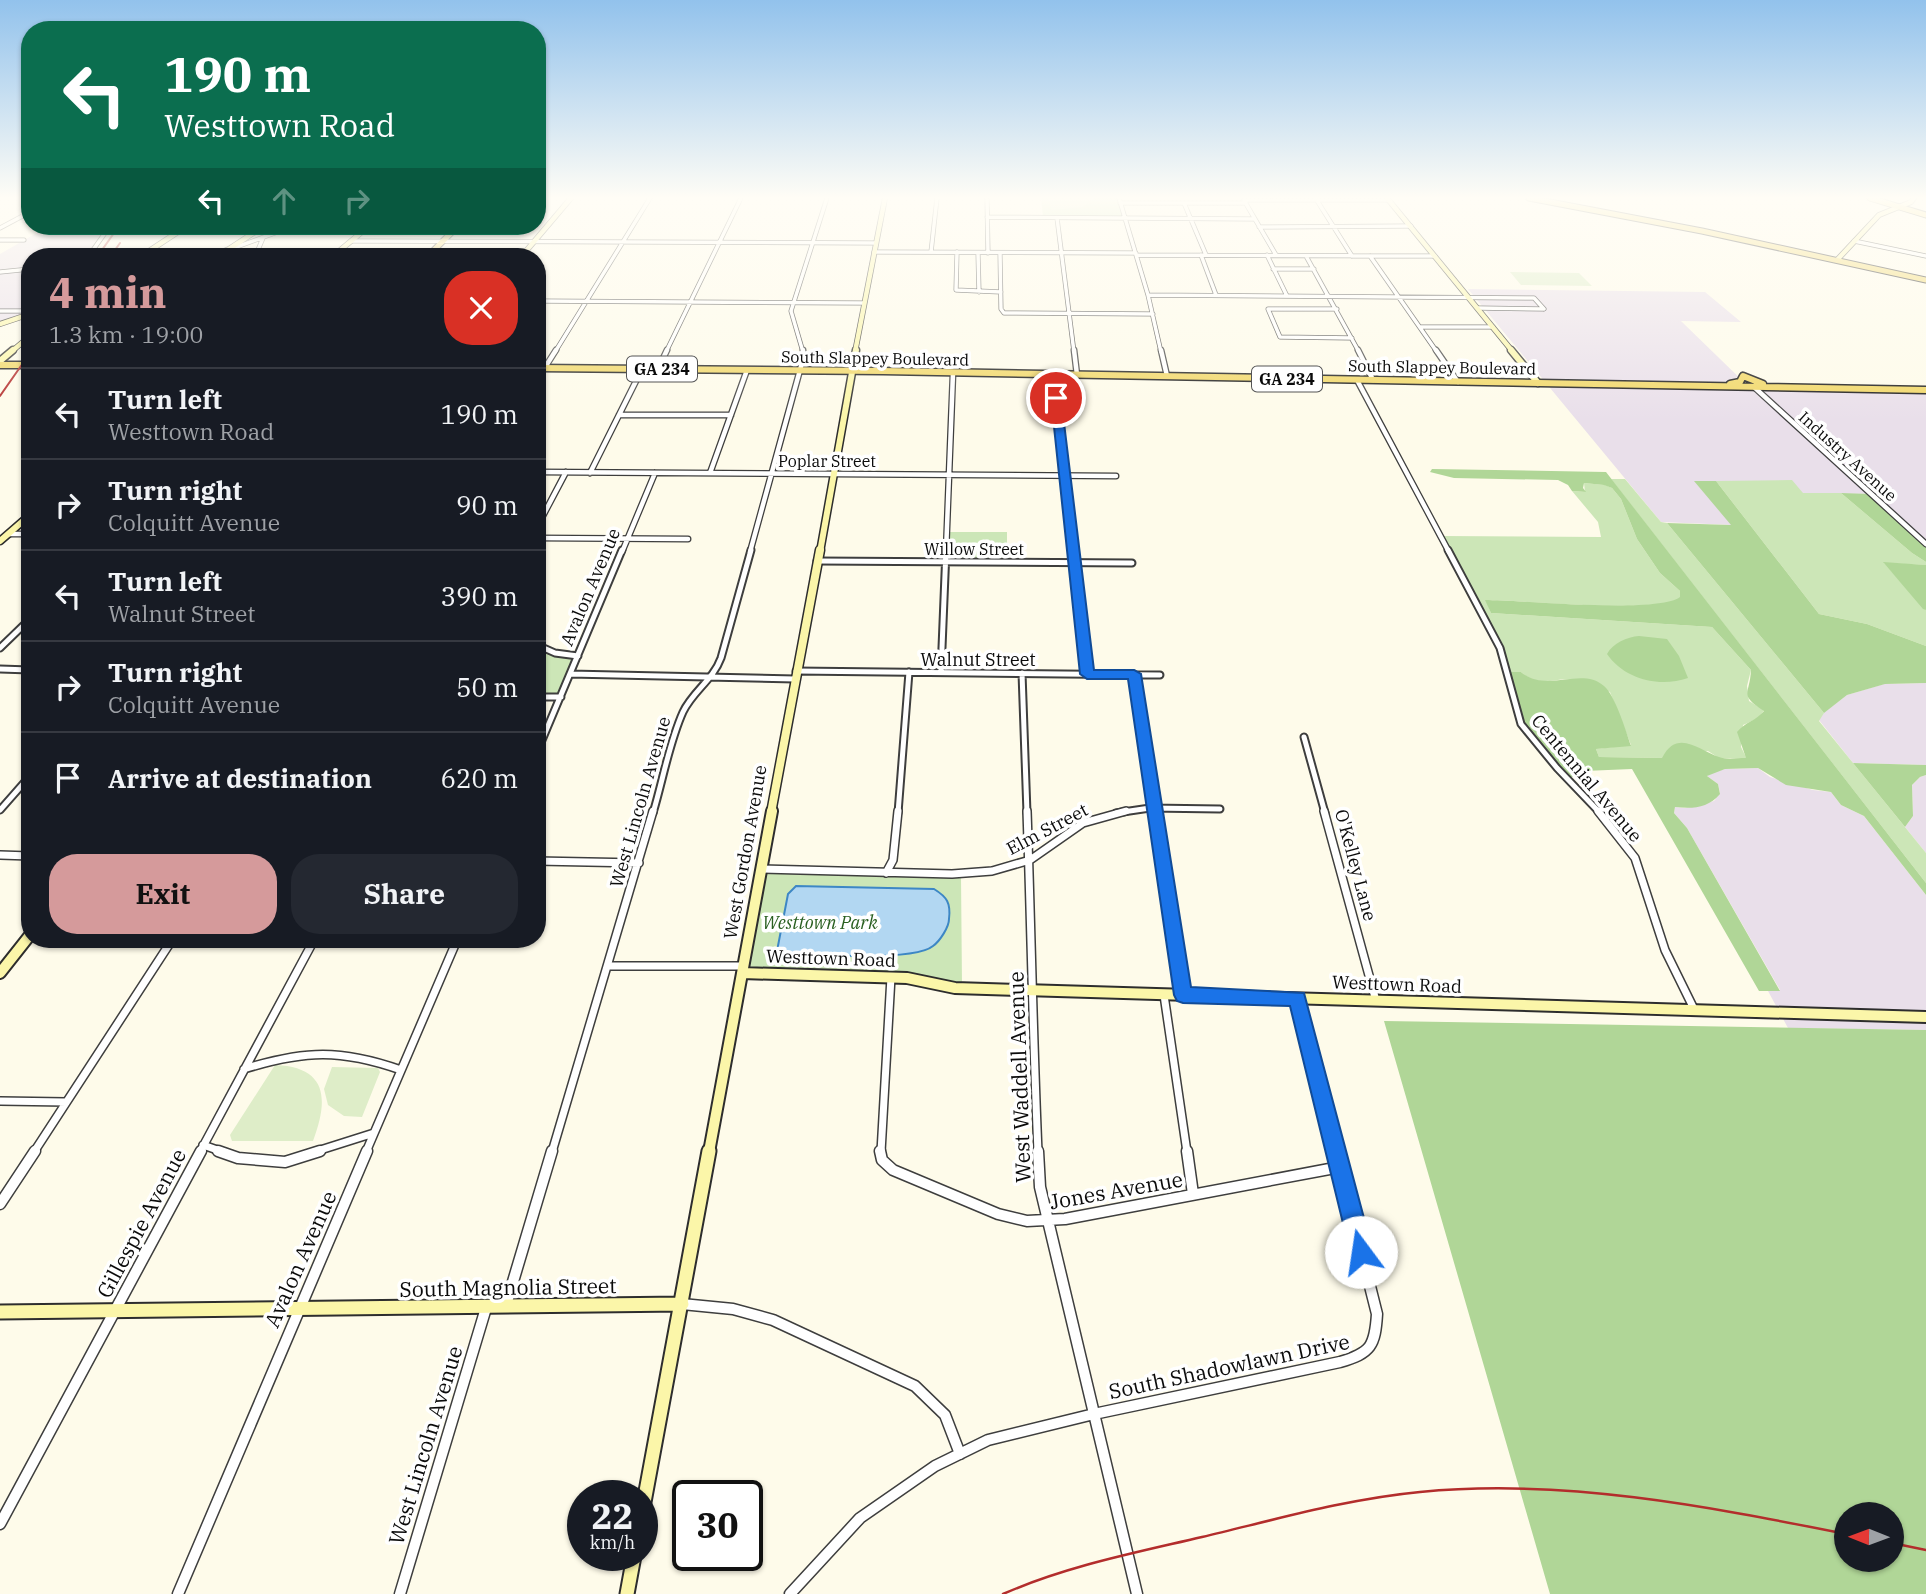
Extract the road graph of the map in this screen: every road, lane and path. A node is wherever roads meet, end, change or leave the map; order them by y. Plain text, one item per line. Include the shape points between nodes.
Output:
1 (606, 272) edge
2 (706, 272) edge
3 (803, 272) edge
4 (870, 272) edge
5 (956, 272) edge
6 (978, 272) edge
7 (1000, 272) edge
8 (1064, 272) edge
9 (1141, 272) edge
10 (1209, 272) edge
11 (1275, 272) edge
12 (1315, 272) edge
13 (1382, 272) edge
14 (1449, 272) edge
15 (1892, 272) edge
16 (1926, 280) edge
17 (979, 292) junction
18 (1001, 292) junction
19 (1148, 295) junction
20 (1216, 295) junction
21 (1287, 296) junction
22 (1329, 297) junction
23 (1399, 297) junction
24 (1469, 297) junction
25 (546, 301) edge
26 (589, 301) junction
27 (691, 302) junction
28 (794, 303) junction
29 (863, 303) junction
30 (1337, 309) junction
31 (1478, 309) junction
32 (0, 311) edge
33 (20, 314) joint
34 (1069, 314) junction
35 (1153, 314) junction
36 (0, 324) edge
37 (1420, 327) junction
38 (1493, 327) junction
39 (1352, 338) junction
40 (21, 344) edge
41 (546, 361) edge
42 (0, 363) edge
43 (18, 365) joint
44 (546, 368) edge
45 (642, 369) junction
46 (658, 369) junction
47 (747, 370) junction
48 (800, 370) junction
49 (0, 371) edge
50 (852, 371) junction
51 (953, 373) junction
52 (1055, 374) junction
53 (1077, 375) junction
54 (1167, 376) junction
55 (1357, 380) junction
56 (1373, 380) junction
57 (1458, 382) junction
58 (1538, 383) junction
59 (1720, 387) junction
60 (1754, 387) junction
61 (1780, 388) junction
62 (1926, 390) edge
63 (619, 415) junction
64 (731, 415) junction
65 (546, 472) edge
66 (566, 472) junction
67 (590, 472) junction
68 (655, 473) junction
69 (710, 473) junction
70 (772, 473) junction
71 (834, 473) junction
72 (950, 474) junction
73 (1064, 475) junction
74 (1116, 476) dead end
75 (546, 510) edge
76 (21, 523) edge
77 (8, 534) junction
78 (21, 534) edge
79 (546, 538) edge
80 (628, 539) junction
81 (688, 539) dead end
82 (0, 541) edge
83 (1926, 544) edge
84 (817, 561) junction
85 (946, 561) junction
86 (1074, 562) junction
87 (1132, 563) dead end
88 (21, 628) edge
89 (546, 647) edge
90 (0, 648) edge
91 (578, 656) junction
92 (0, 669) edge
93 (21, 670) edge
94 (909, 672) junction
95 (941, 672) junction
96 (1022, 673) junction
97 (570, 674) junction
98 (1087, 674) junction
99 (1134, 674) junction
100 (796, 675) junction
101 (1160, 675) dead end
102 (712, 679) junction
103 (546, 697) edge
104 (561, 697) junction
105 (546, 731) edge
106 (1304, 737) dead end
107 (21, 786) edge
108 (1155, 808) junction
109 (1220, 809) dead end
110 (0, 810) edge
111 (0, 855) edge
112 (21, 856) edge
113 (1030, 860) junction
114 (546, 861) edge
115 (639, 863) junction
116 (762, 869) junction
117 (886, 873) junction
118 (21, 946) edge
119 (167, 948) edge
120 (310, 948) edge
121 (454, 948) edge
122 (608, 966) junction
123 (743, 970) junction
124 (0, 973) edge
125 (891, 977) junction
126 (1033, 991) junction
127 (1164, 995) junction
128 (1183, 995) junction
129 (1298, 999) junction
130 (1376, 1001) junction
131 (1694, 1010) junction
132 (1926, 1017) edge
133 (244, 1069) junction
134 (401, 1070) junction
135 (0, 1101) edge
136 (66, 1102) junction
137 (374, 1133) junction
138 (203, 1145) junction
139 (1340, 1167) junction
140 (1193, 1194) junction
141 (0, 1204) edge
142 (1047, 1220) junction
143 (682, 1304) junction
144 (506, 1306) junction
145 (486, 1308) junction
146 (298, 1309) junction
147 (113, 1311) junction
148 (0, 1312) edge
149 (1094, 1414) junction
150 (960, 1454) junction
151 (648, 1480) edge
152 (0, 1524) edge
153 (632, 1571) edge
154 (178, 1594) edge
155 (400, 1594) edge
156 (628, 1594) edge
157 (790, 1594) edge
158 (1137, 1594) edge

1 - 26 street
2 - 27 street
3 - 28 street, West Lincoln Avenue
4 - 29 street, West Gordon Avenue
5 - 17 street via 955,289
6 - 17 street
7 - 18 street
8 - 34 street
9 - 19 street
10 - 20 street
11 - 21 street
12 - 22 street
13 - 23 street
14 - 24 street
15 - 16 main road
17 - 18 street
18 - 34 street via 1001,311 1010,314
19 - 20 street
19 - 35 street
20 - 21 street
21 - 22 street
22 - 23 street
22 - 30 street
23 - 24 street
23 - 37 street
24 - 31 street
24 - 31 street via 1534,298 1544,309
25 - 26 street
26 - 27 street
26 - 41 street
27 - 28 street
27 - 46 street
28 - 29 street
28 - 48 street, West Lincoln Avenue via 792,323 804,347
29 - 50 street, West Gordon Avenue
30 - 39 street
30 - 39 street via 1268,309 1280,337
31 - 38 street
32 - 33 street
33 - 36 street
34 - 35 street
34 - 53 street
35 - 54 street
37 - 38 street
37 - 57 street
38 - 58 street
39 - 56 street
40 - 42 street
42 - 43 main road
43 - 49 main road
44 - 45 main road, South Slappey Boulevard / GA 234
45 - 46 main road, South Slappey Boulevard / GA 234
45 - 63 street
46 - 47 main road, South Slappey Boulevard / GA 234
47 - 48 main road, South Slappey Boulevard / GA 234
47 - 64 street
48 - 50 main road, South Slappey Boulevard / GA 234
48 - 70 street, West Lincoln Avenue
50 - 51 main road, South Slappey Boulevard / GA 234
50 - 71 street, West Gordon Avenue
51 - 52 main road, South Slappey Boulevard / GA 234
51 - 72 street
52 - 53 main road, South Slappey Boulevard / GA 234
52 - 73 street
53 - 54 main road, South Slappey Boulevard / GA 234
54 - 55 main road, South Slappey Boulevard / GA 234
55 - 56 main road, South Slappey Boulevard / GA 234
55 - 131 street, Centennial Avenue via 1500,648 1521,724 1635,858 1664,950
56 - 57 main road, South Slappey Boulevard / GA 234
57 - 58 main road, South Slappey Boulevard / GA 234
58 - 59 main road, South Slappey Boulevard / GA 234
59 - 60 main road, South Slappey Boulevard / GA 234
59 - 61 main road via 1740,382 1743,376
60 - 61 main road, South Slappey Boulevard / GA 234
60 - 83 street, Industry Avenue
61 - 62 main road, South Slappey Boulevard / GA 234
63 - 64 street
63 - 67 street
64 - 69 street
65 - 66 street, Poplar Street
66 - 67 street, Poplar Street
66 - 75 street
67 - 68 street, Poplar Street
68 - 69 street, Poplar Street
68 - 80 street, Avalon Avenue
69 - 70 street, Poplar Street
70 - 71 street, Poplar Street
70 - 102 street, West Lincoln Avenue
71 - 72 street, Poplar Street
71 - 84 street, West Gordon Avenue
72 - 73 street, Poplar Street
72 - 85 street
73 - 74 street, Poplar Street
73 - 86 street
76 - 77 street
77 - 78 street
77 - 82 street
79 - 80 street
80 - 81 street
80 - 91 street, Avalon Avenue
84 - 85 street, Willow Street
84 - 100 street, West Gordon Avenue
85 - 86 street, Willow Street
85 - 95 street
86 - 87 street, Willow Street
86 - 98 street
88 - 90 street
89 - 91 street
91 - 97 street, Avalon Avenue
92 - 93 street
94 - 95 street, Walnut Street
94 - 100 street, Walnut Street
94 - 117 street via 893,860
95 - 96 street, Walnut Street
96 - 98 street, Walnut Street
96 - 113 street, West Waddell Avenue
97 - 102 street, Walnut Street
97 - 104 street, Avalon Avenue
98 - 99 street, Walnut Street
99 - 101 street, Walnut Street
99 - 108 street
100 - 102 street, Walnut Street
100 - 116 street, West Gordon Avenue
102 - 115 street, West Lincoln Avenue via 689,700 682,715
103 - 104 street
104 - 105 street, Avalon Avenue
106 - 130 street, O'Kelley Lane
107 - 110 street
108 - 109 street, Elm Street
108 - 113 street, Elm Street via 1085,822
108 - 128 street
111 - 112 street
113 - 117 street, Elm Street via 977,873
113 - 126 street, West Waddell Avenue
114 - 115 street
115 - 122 street, West Lincoln Avenue
116 - 117 street, Elm Street
116 - 123 street, West Gordon Avenue
118 - 124 street
119 - 136 street
120 - 133 street, Gillespie Avenue
121 - 134 street, Avalon Avenue
122 - 123 street
122 - 144 street, West Lincoln Avenue
123 - 125 street, Westtown Road
123 - 143 street, West Gordon Avenue
125 - 126 street, Westtown Road via 955,988
125 - 142 street, Jones Avenue via 879,1144 882,1160 893,1170 998,1214
126 - 127 street, Westtown Road
126 - 142 street, West Waddell Avenue via 1037,1152
127 - 128 street, Westtown Road
127 - 140 street
128 - 129 street, Westtown Road
129 - 130 street, Westtown Road
129 - 139 street, South Shadowlawn Drive
130 - 131 street, Westtown Road
131 - 132 street, Westtown Road
133 - 134 street via 294,1054 326,1051
133 - 138 street, Gillespie Avenue
134 - 137 street, Avalon Avenue
135 - 136 street
136 - 141 street
137 - 138 street via 285,1162 237,1158
137 - 146 street, Avalon Avenue
138 - 147 street, Gillespie Avenue
139 - 140 street, Jones Avenue
139 - 149 street, South Shadowlawn Drive via 1377,1314 1371,1349 1340,1362
140 - 142 street, Jones Avenue
142 - 149 street, West Waddell Avenue
143 - 144 street, South Magnolia Street
143 - 150 street, South Magnolia Street via 733,1309 773,1320 915,1386 949,1420
143 - 151 street, West Gordon Avenue
144 - 145 street, South Magnolia Street
145 - 146 street, South Magnolia Street
145 - 155 street, West Lincoln Avenue
146 - 147 street, South Magnolia Street
146 - 154 street, Avalon Avenue
147 - 148 street, South Magnolia Street
147 - 152 street, Gillespie Avenue
149 - 150 street, South Shadowlawn Drive via 988,1440
149 - 158 street, West Waddell Avenue
150 - 157 street, South Shadowlawn Drive via 860,1518
153 - 156 street

